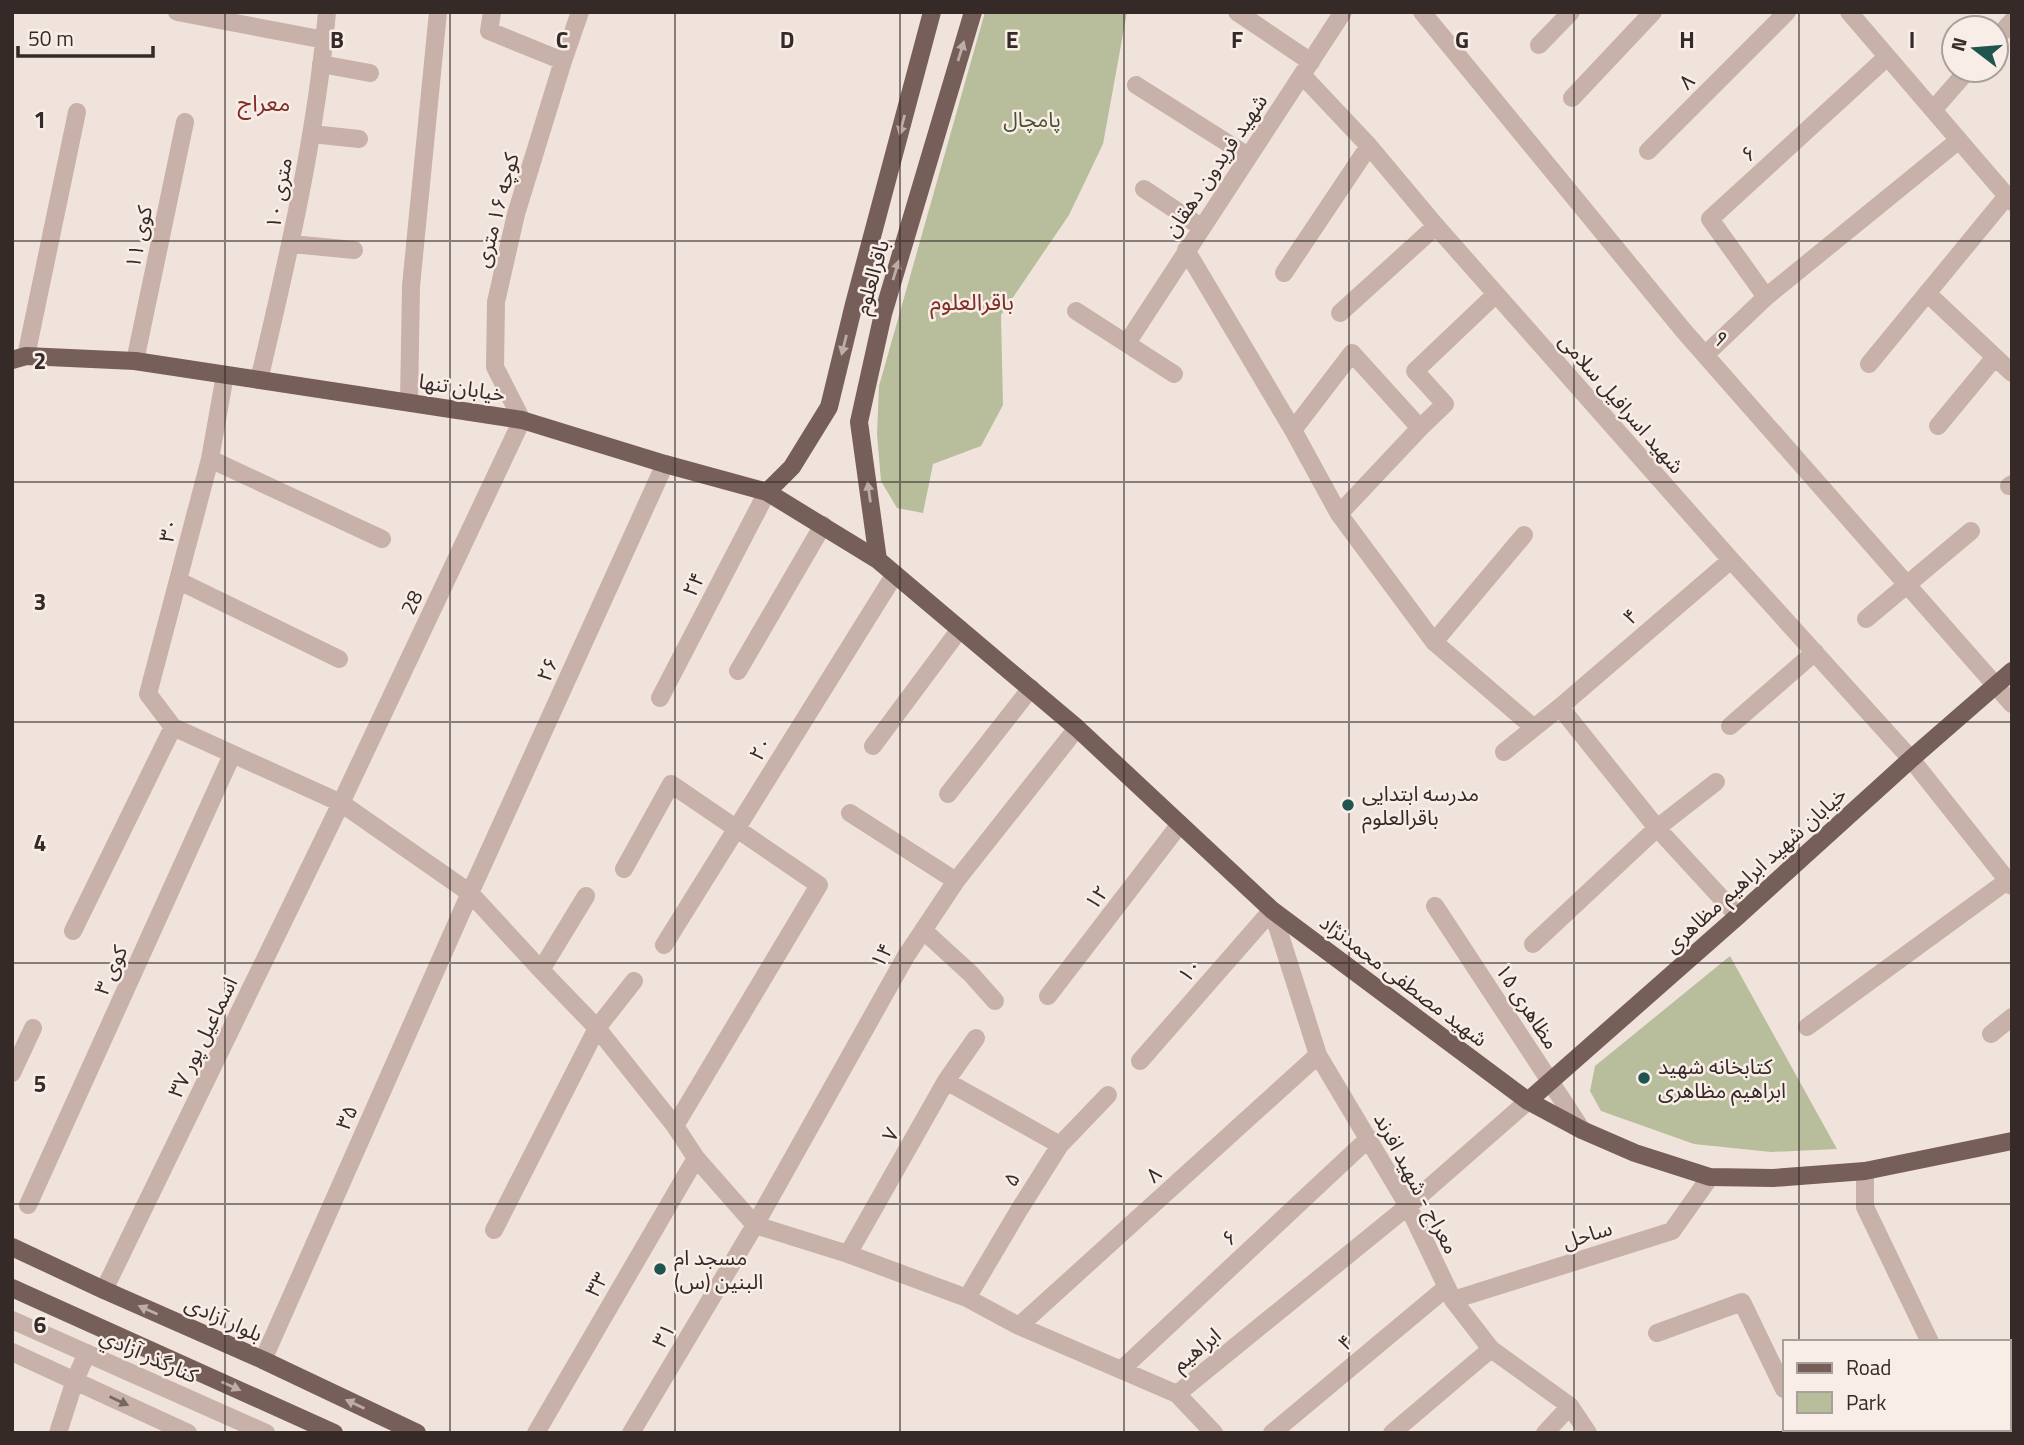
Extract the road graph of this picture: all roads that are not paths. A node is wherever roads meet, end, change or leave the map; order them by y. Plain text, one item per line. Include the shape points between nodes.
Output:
1 (177, 12) edge
2 (327, 12) edge
3 (438, 12) edge
4 (492, 12) edge
5 (580, 12) edge
6 (932, 12) edge
7 (972, 12) edge
8 (1237, 12) edge
9 (1343, 12) edge
10 (1422, 12) edge
11 (1571, 12) edge
12 (1653, 12) edge
13 (1787, 12) edge
14 (1849, 12) edge
15 (325, 40) junction
16 (1539, 45) dead end
17 (1888, 57) junction
18 (563, 61) junction
19 (321, 64) junction
20 (1307, 68) junction
21 (370, 73) dead end
22 (1956, 84) edge
23 (1136, 85) dead end
24 (1572, 98) dead end
25 (1933, 110) junction
26 (77, 112) dead end
27 (185, 122) dead end
28 (312, 134) junction
29 (359, 139) dead end
30 (1959, 140) junction
31 (1369, 146) junction
32 (1648, 152) dead end
33 (1248, 156) junction
34 (1144, 189) dead end
35 (2009, 199) edge
36 (1436, 226) junction
37 (1201, 227) junction
38 (292, 244) junction
39 (354, 250) dead end
40 (1186, 250) junction
41 (1284, 273) dead end
42 (1927, 293) junction
43 (1496, 294) junction
44 (1766, 297) junction
45 (1076, 311) dead end
46 (1340, 313) dead end
47 (1126, 343) junction
48 (1705, 355) junction
49 (1995, 357) junction
50 (19, 358) edge
51 (135, 361) junction
52 (1869, 364) dead end
53 (2012, 373) edge
54 (1174, 374) dead end
55 (225, 375) junction
56 (259, 380) junction
57 (409, 402) junction
58 (522, 420) junction
59 (1938, 426) dead end
60 (1420, 428) junction
61 (1293, 430) junction
62 (210, 459) junction
63 (665, 464) junction
64 (767, 492) junction
65 (1339, 514) junction
66 (823, 525) junction
67 (1971, 531) dead end
68 (1524, 535) dead end
69 (382, 538) dead end
70 (878, 559) junction
71 (1731, 560) junction
72 (895, 573) junction
73 (179, 581) junction
74 (1906, 584) junction
75 (1866, 619) dead end
76 (960, 629) junction
77 (1434, 642) junction
78 (1815, 652) junction
79 (339, 659) dead end
80 (737, 671) dead end
81 (2012, 671) edge
82 (1995, 687) junction
83 (1031, 688) junction
84 (660, 698) dead end
85 (2012, 704) edge
86 (1560, 707) junction
87 (1730, 726) dead end
88 (173, 727) junction
89 (1533, 727) junction
90 (1077, 728) junction
91 (873, 746) dead end
92 (1504, 752) dead end
93 (232, 755) junction
94 (1910, 759) junction
95 (1716, 782) dead end
96 (948, 794) dead end
97 (341, 803) junction
98 (850, 813) dead end
99 (1180, 824) junction
100 (1657, 828) junction
101 (737, 829) junction
102 (624, 869) dead end
103 (956, 881) junction
104 (2010, 884) edge
105 (470, 893) junction
106 (586, 896) dead end
107 (1435, 906) dead end
108 (1272, 910) junction
109 (1738, 916) junction
110 (923, 930) junction
111 (73, 932) dead end
112 (1533, 944) dead end
113 (664, 945) dead end
114 (541, 970) junction
115 (634, 981) dead end
116 (1048, 996) dead end
117 (995, 1001) dead end
118 (2012, 1017) edge
119 (1807, 1027) dead end
120 (33, 1028) dead end
121 (597, 1028) junction
122 (1991, 1034) dead end
123 (976, 1038) dead end
124 (1318, 1055) junction
125 (1139, 1060) dead end
126 (12, 1073) edge
127 (946, 1081) junction
128 (1550, 1081) junction
129 (1108, 1096) dead end
130 (1528, 1101) junction
131 (675, 1126) junction
132 (1582, 1130) junction
133 (1369, 1138) junction
134 (2012, 1141) edge
135 (1060, 1145) junction
136 (696, 1158) junction
137 (1865, 1171) junction
138 (1710, 1177) junction
139 (28, 1205) dead end
140 (1408, 1206) junction
141 (755, 1225) junction
142 (494, 1230) dead end
143 (12, 1247) edge
144 (848, 1254) junction
145 (12, 1288) edge
146 (104, 1290) junction
147 (1450, 1293) junction
148 (967, 1298) junction
149 (12, 1320) edge
150 (1019, 1326) junction
151 (1657, 1333) dead end
152 (1929, 1340) edge
153 (1491, 1349) junction
154 (12, 1352) edge
155 (87, 1353) junction
156 (263, 1360) junction
157 (1121, 1370) junction
158 (75, 1380) junction
159 (1783, 1386) edge
160 (1177, 1394) junction
161 (1570, 1406) junction
162 (58, 1433) edge
163 (188, 1433) edge
164 (266, 1433) edge
165 (334, 1433) edge
166 (417, 1433) edge
167 (536, 1433) edge
168 (631, 1433) edge
169 (1214, 1433) edge
170 (1272, 1433) edge
171 (1392, 1433) edge
172 (1545, 1433) edge
173 (1588, 1433) edge

1 - 15 street
2 - 15 street, ۱۰ متری
3 - 57 street via 411,286
4 - 18 street via 489,31
5 - 18 street, کوچه ۱۶ متری
6 -> 64 main road, باقرالعلوم via 829,407 792,467
70 -> 7 main road, باقرالعلوم via 859,422 883,314
8 - 20 street, شهید اسرافیل سلامی
9 - 20 street, شهید فریدون دهقان
10 - 48 street, ۹
11 - 16 street
12 - 24 street
13 - 32 street, ۸
14 - 17 street
15 - 19 street, ۱۰ متری
17 - 25 street
17 - 44 street, ۶ via 1710,219
18 - 58 street, کوچه ۱۶ متری via 516,214 496,302 495,367
19 - 21 street
19 - 28 street, ۱۰ متری
20 - 31 street, شهید اسرافیل سلامی
20 - 33 street, شهید فریدون دهقان
22 - 25 street
23 - 33 street
25 - 30 street
26 - 50 street
27 - 51 street, کوی ۱۱
28 - 29 street
28 - 38 street, ۱۰ متری
30 - 35 street
30 - 44 street
31 - 36 street, شهید اسرافیل سلامی
31 - 41 street
33 - 37 street, شهید فریدون دهقان
34 - 37 street
35 - 42 street
36 - 43 street, شهید اسرافیل سلامی
36 - 46 street
37 - 40 street, شهید فریدون دهقان
38 - 39 street
38 - 56 street, ۱۰ متری
40 - 47 street, شهید فریدون دهقان
40 - 61 street
42 - 49 street
42 - 52 street
43 - 60 street via 1415,372 1445,404
43 - 71 street, شهید اسرافیل سلامی
44 - 48 street
45 - 47 street
47 - 54 street
48 - 74 street, ۹
49 - 53 street
49 - 59 street
50 - 51 main road, خیابان تنها
51 - 55 main road, خیابان تنها
55 - 56 main road, خیابان تنها
55 - 62 street, ۳۰
56 - 57 main road, خیابان تنها
57 - 58 main road, خیابان تنها
58 - 63 main road, خیابان تنها
58 - 97 street, 28
60 - 61 street via 1352,353
60 - 65 street
61 - 65 street
62 - 69 street
62 - 73 street, ۳۰
63 - 64 main road, خیابان تنها
63 - 105 street, ۲۶
64 - 66 main road, خیابان تنها
64 - 84 street, ۲۴
65 - 77 street
66 - 70 main road, خیابان تنها
66 - 80 street
67 - 74 street
68 - 77 street
70 - 72 main road, شهید مصطفی محمدنژاد
71 - 78 street, شهید اسرافیل سلامی
71 - 86 street, ۴
72 - 76 main road, شهید مصطفی محمدنژاد
72 - 101 street, ۲۰
73 - 79 street
73 - 88 street, ۳۰ via 148,694
74 - 75 street
74 - 82 street, ۹
76 - 83 main road, شهید مصطفی محمدنژاد
76 - 91 street
77 - 89 street
78 - 87 street
78 - 94 street, شهید اسرافیل سلامی
81 - 82 main road, خیابان شهید ابراهیم مظاهری
82 - 85 street, ۹
82 - 94 main road, خیابان شهید ابراهیم مظاهری
83 - 90 main road, شهید مصطفی محمدنژاد
83 - 96 street
86 - 89 street, ۴
86 - 100 street
88 - 93 street
88 - 111 street
89 - 92 street, ۴
90 - 99 main road, شهید مصطفی محمدنژاد
90 - 103 street, ۱۴
93 - 97 street
93 - 139 street, کوی ۳
94 - 104 street, شهید اسرافیل سلامی
94 - 109 main road, خیابان شهید ابراهیم مظاهری
95 - 100 street
97 - 105 street
97 - 146 street, اسماعیل پور ۳۷
98 - 103 street
99 - 108 main road, شهید مصطفی محمدنژاد
99 - 116 street, ۱۲
100 - 109 street
100 - 112 street
101 - 102 street via 671,784
101 - 113 street, ۲۰
101 - 131 street via 819,886
103 - 110 street, ۱۴
104 - 119 street
105 - 114 street
105 - 156 street, ۳۵
106 - 114 street
107 - 128 street, ۱۵ مظاهری
108 - 124 street, معراج - شهید افرند
108 - 125 street, ۱۰
108 - 130 main road, شهید مصطفی محمدنژاد
109 - 128 main road, خیابان شهید ابراهیم مظاهری
110 - 117 street
110 - 141 street, ۱۴
114 - 121 street
115 - 121 street
118 - 122 street
120 - 126 street
121 - 131 street
121 - 142 street
123 - 127 street, ۷
124 - 133 street, معراج - شهید افرند
124 - 150 street, ۸
127 - 135 street
127 - 144 street, ۷
128 - 130 main road, خیابان شهید ابراهیم مظاهری
128 - 132 street, ۱۵ مظاهری
129 - 135 street, ۵
130 - 132 main road, شهید مصطفی محمدنژاد
130 - 140 street, ابراهیم
131 - 136 street
132 - 138 main road, شهید مصطفی محمدنژاد
133 - 140 street, معراج - شهید افرند
133 - 157 street, ۶
134 - 137 main road, شهید مصطفی محمدنژاد
135 - 148 street, ۵
136 - 141 street
136 - 167 street, ۳۳
137 - 138 main road, شهید مصطفی محمدنژاد
137 - 152 street via 1865,1207
138 - 147 street, ساحل via 1672,1231
140 - 147 street, معراج - شهید افرند
140 - 160 street, ابراهیم
141 - 144 street, ابراهیم
141 - 168 street, ۳۱
143 - 146 main road, بلوار آزادی
144 - 148 street, ابراهیم
145 -> 165 main road
156 -> 146 main road, بلوار آزادی
147 - 153 street, معراج - شهید افرند
147 - 170 street, ۴
148 - 150 street, ابراهیم
149 - 155 street, کنارگذر آزادي
150 - 157 street, ابراهیم
151 - 159 street via 1742,1303
153 - 161 street, معراج - شهید افرند
153 - 171 street
154 - 158 street
155 - 158 street
155 - 164 street, کنارگذر آزادي
166 -> 156 main road, بلوار آزادی
157 - 160 street, ابراهیم
158 - 162 street
158 -> 163 street
160 - 169 street
161 - 172 street
161 - 173 street, معراج - شهید افرند

